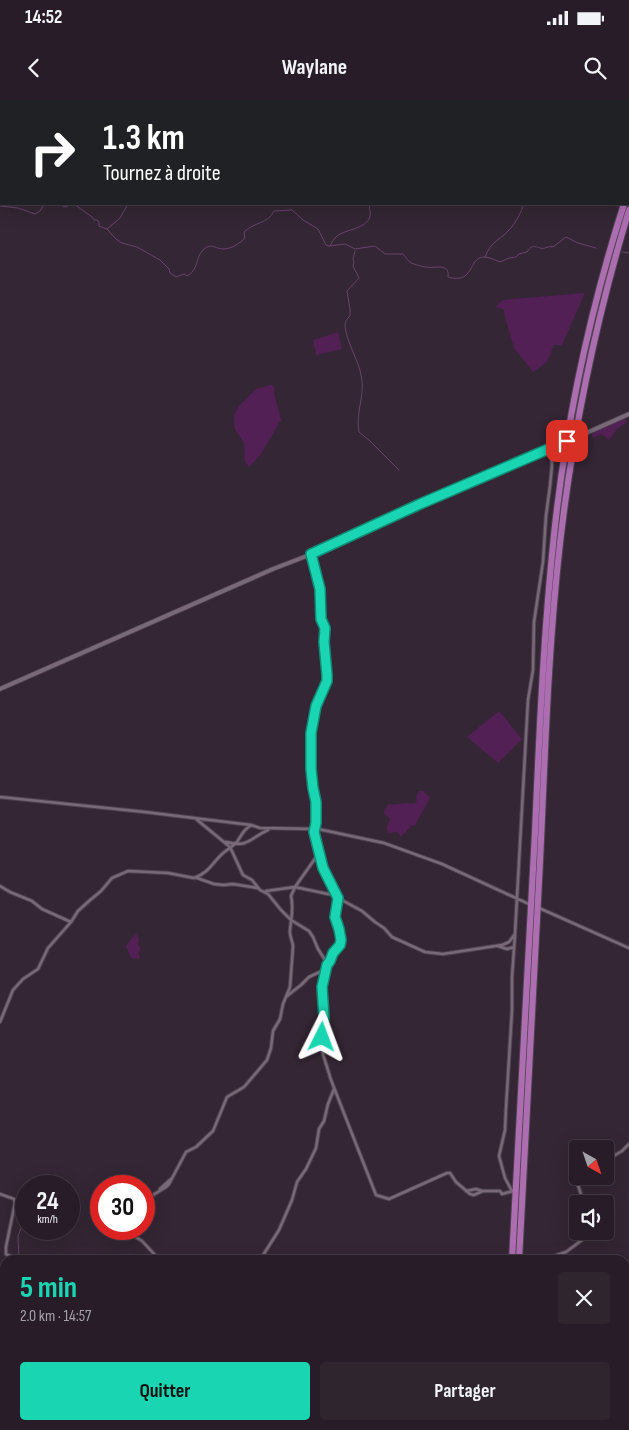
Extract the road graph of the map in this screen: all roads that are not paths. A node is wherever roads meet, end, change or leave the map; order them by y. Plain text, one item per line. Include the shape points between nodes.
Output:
1 (624, 205) edge
2 (629, 210) edge
3 (614, 249) junction
4 (629, 414) edge
5 (575, 437) junction
6 (567, 441) junction
7 (554, 447) junction
8 (311, 554) junction
9 (0, 689) edge
10 (0, 797) edge
11 (195, 818) junction
12 (251, 825) junction
13 (271, 829) junction
14 (315, 829) junction
15 (224, 842) junction
16 (234, 844) junction
17 (230, 847) junction
18 (319, 853) junction
19 (197, 878) junction
20 (0, 886) edge
21 (258, 888) junction
22 (295, 888) junction
23 (264, 891) junction
24 (337, 896) junction
25 (517, 899) junction
26 (531, 905) junction
27 (538, 908) junction
28 (291, 920) junction
29 (71, 922) junction
30 (515, 934) junction
31 (496, 945) junction
32 (514, 947) junction
33 (629, 948) edge
34 (333, 953) junction
35 (322, 955) junction
36 (327, 965) junction
37 (326, 969) junction
38 (286, 997) junction
39 (0, 1022) edge
40 (334, 1088) junction
41 (629, 1144) edge
42 (614, 1156) edge
43 (155, 1193) edge
44 (0, 1194) edge
45 (514, 1194) junction
46 (140, 1240) edge
47 (582, 1240) edge
48 (8, 1255) edge
49 (155, 1255) edge
50 (263, 1255) edge
51 (512, 1255) edge
52 (519, 1255) edge
53 (560, 1255) edge

1 - 3 highway
2 - 3 highway
3 - 5 highway
3 - 6 highway via 593,316
4 - 5 street
5 - 6 street
5 - 27 highway via 554,603
6 - 7 street
6 - 26 highway via 552,552 544,650
7 - 8 street
7 - 25 street via 534,622
8 - 9 street
8 - 14 street via 320,589 327,675 311,733
10 - 11 street
11 - 12 street
11 - 15 street
12 - 13 street
12 - 16 street
13 - 14 street
13 - 16 street via 243,844
14 - 18 street
14 - 25 street via 384,843 442,864
15 - 16 street
15 - 17 street
16 - 17 street
17 - 19 street
17 - 21 street via 243,875
18 - 22 street
18 - 24 street
19 - 21 street via 214,884
19 - 29 street via 124,872 112,878
20 - 29 street
21 - 23 street
22 - 23 street
22 - 24 street
22 - 28 street via 291,896
23 - 28 street
24 - 31 street via 362,911 392,937 425,952 442,954
24 - 34 street via 335,917 341,940
25 - 26 street
25 - 30 street
26 - 27 street
26 - 45 highway
27 - 33 street
27 - 52 highway
28 - 35 street via 309,931
28 - 38 street via 289,932 294,947
29 - 39 street via 48,948 38,969 13,990
30 - 31 street via 510,942
30 - 32 street
31 - 32 street via 507,949
32 - 45 street via 505,1130 499,1156
34 - 35 street
34 - 36 street
35 - 36 street
36 - 37 street
37 - 38 street via 309,977
37 - 40 street via 322,990 322,1047
38 - 43 street via 267,1060 244,1087 227,1097 213,1131 186,1152 166,1187
40 - 45 street via 376,1195 389,1199 447,1173 470,1194 482,1191
40 - 50 street via 319,1129 316,1148 297,1182 279,1230
41 - 42 street
44 - 48 street via 15,1202 6,1247
45 - 51 highway
46 - 49 street
47 - 53 street

